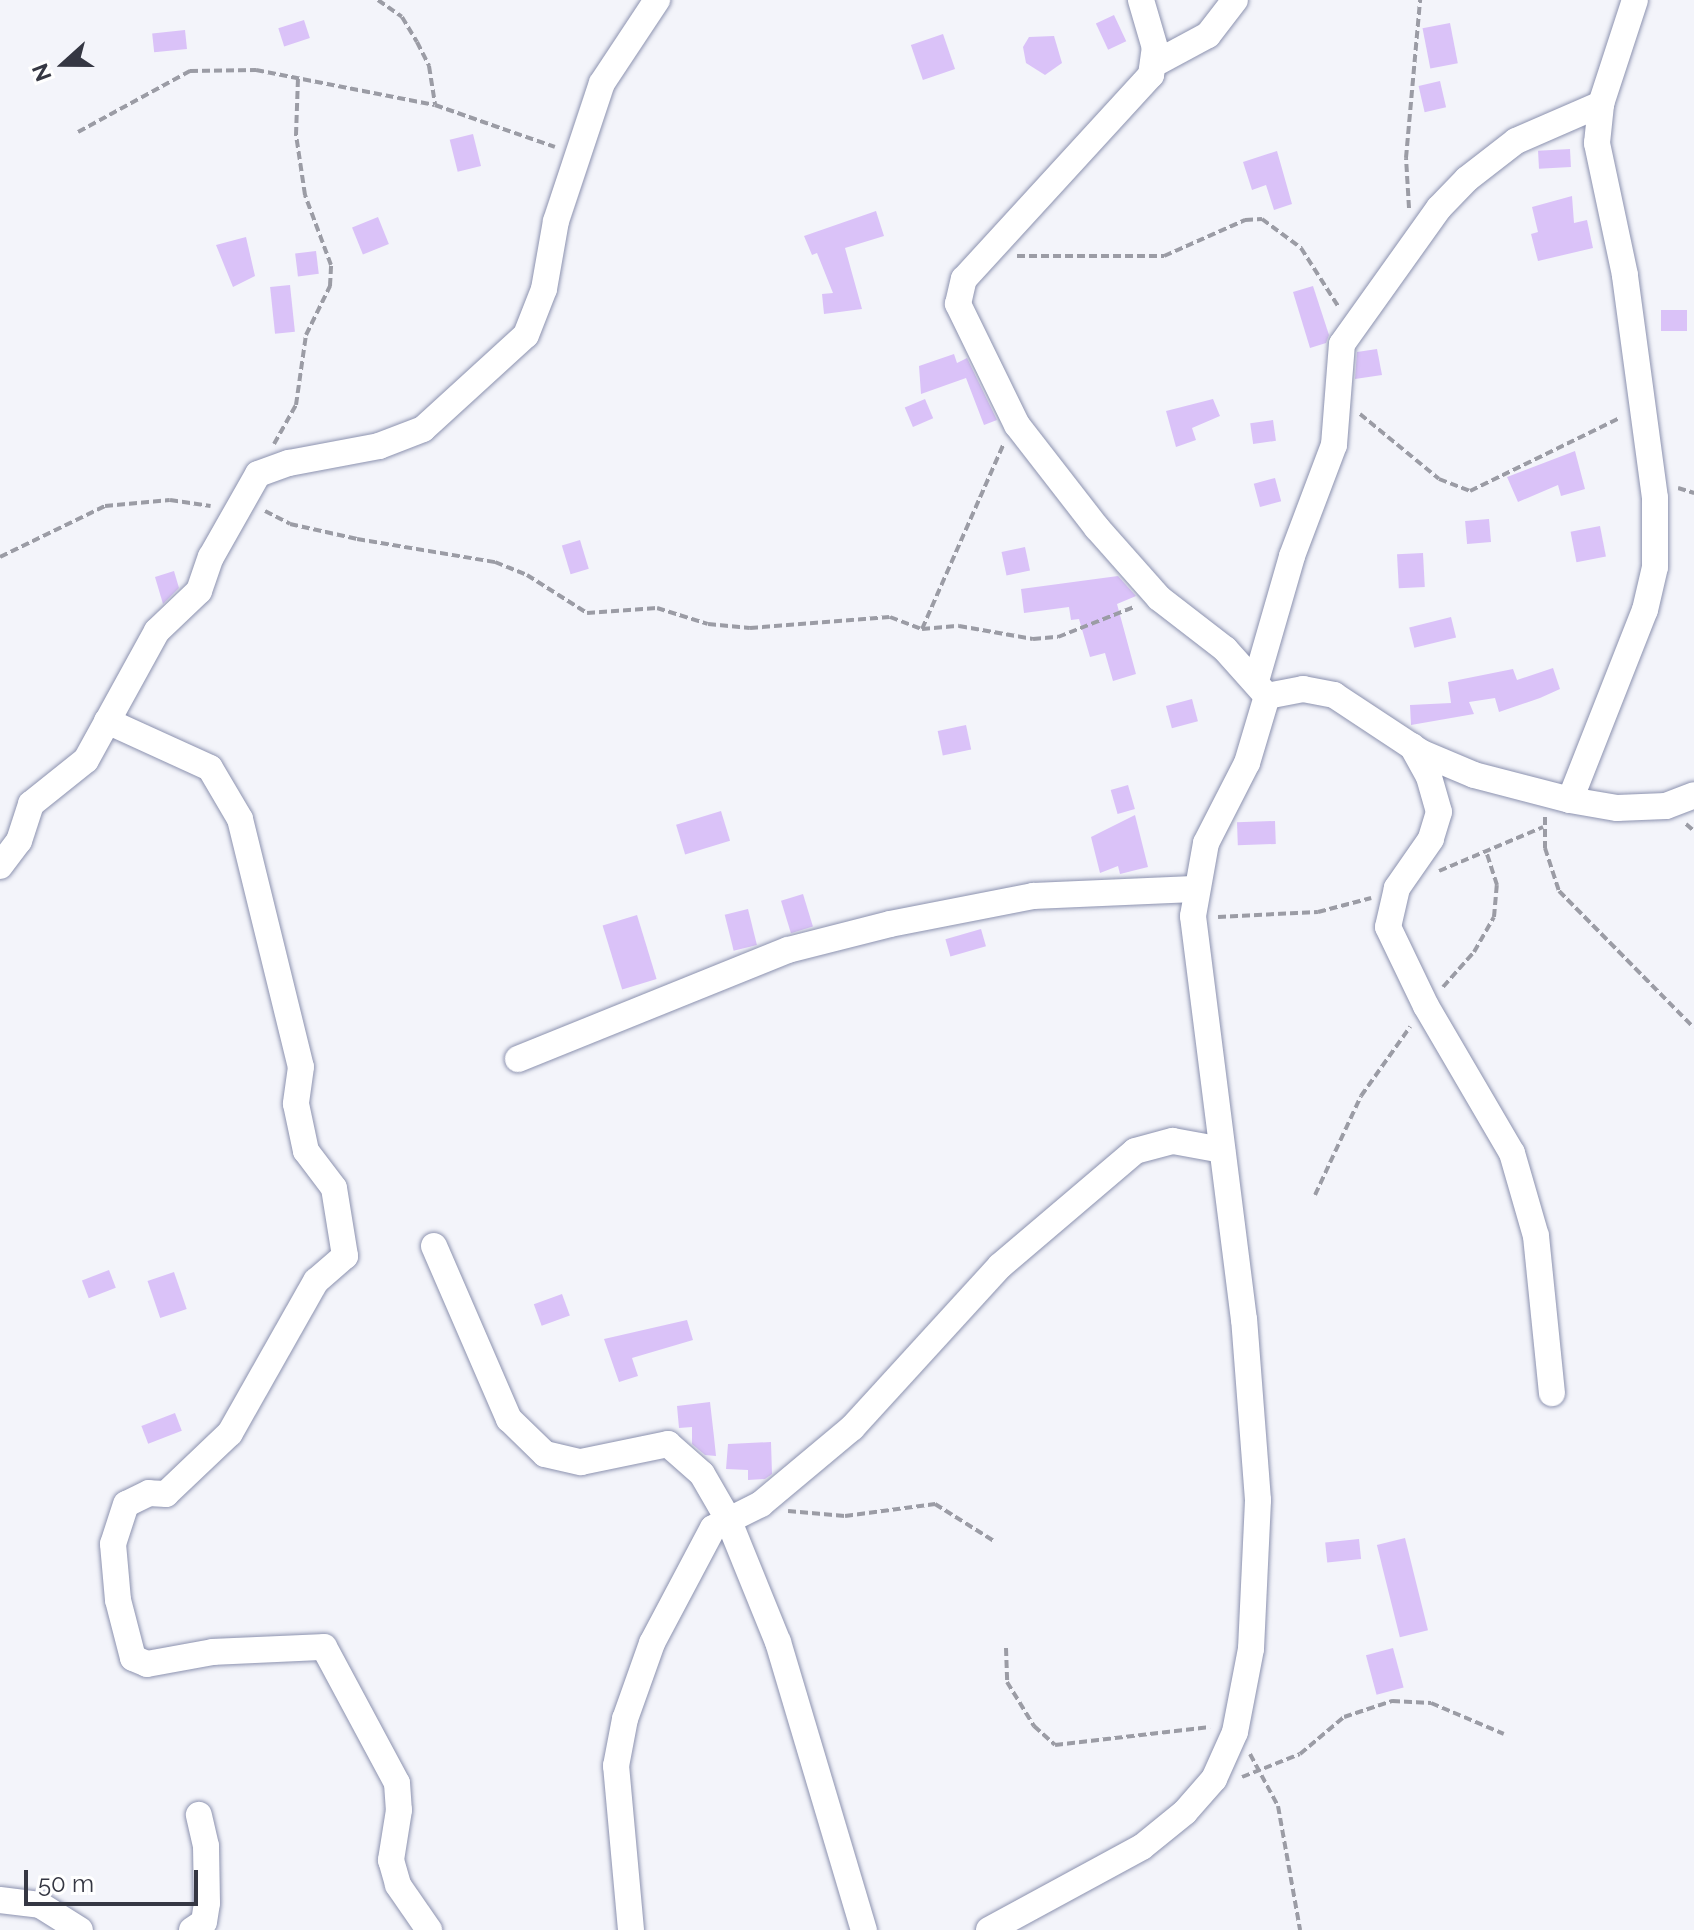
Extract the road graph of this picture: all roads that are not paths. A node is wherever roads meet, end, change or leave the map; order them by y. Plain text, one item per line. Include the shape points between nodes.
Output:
1 (657, 0) edge
2 (1141, 0) edge
3 (1235, 0) edge
4 (1635, 0) edge
5 (1156, 63) junction
6 (1601, 104) junction
7 (1261, 689) junction
8 (107, 721) junction
9 (1412, 746) junction
10 (1694, 795) edge
11 (1560, 798) junction
12 (0, 866) edge
13 (1194, 889) junction
14 (518, 1059) dead end
15 (1222, 1150) junction
16 (434, 1246) dead end
17 (1552, 1393) dead end
18 (728, 1519) junction
19 (199, 1815) dead end
20 (0, 1900) edge
21 (80, 1930) edge
22 (192, 1930) edge
23 (429, 1930) edge
24 (631, 1930) edge
25 (864, 1930) edge
26 (989, 1930) edge

1 - 8 street via 602,83 556,221 536,317 509,355 423,429 379,446 258,474 199,591 157,631
2 - 5 street
3 - 5 street via 1208,35
4 - 6 street
5 - 7 street via 1141,87 964,279 958,304 1012,416 1097,528 1159,598 1225,649
6 - 7 street via 1493,156 1439,208 1352,329 1337,361 1334,445 1292,556
6 - 11 street via 1598,152 1625,275 1655,498 1655,567 1645,610
7 - 9 street via 1334,695
7 - 13 street via 1247,763 1206,843
8 - 12 street via 86,760 31,804 19,841
8 - 23 street via 210,768 240,819 301,1067 296,1104 306,1151 334,1188 345,1256 316,1281 230,1433 166,1494 149,1493 126,1504 113,1544 118,1600 133,1658 147,1664 213,1652 324,1647 397,1783 399,1810 391,1860 398,1885
9 - 11 street via 1474,775
9 - 17 street via 1439,812 1431,839 1397,888 1388,927 1426,1006 1512,1153 1536,1236
10 - 11 street via 1666,806 1617,808
13 - 14 street via 1033,896 890,924 788,950
13 - 15 street via 1206,1047
15 - 18 street via 1173,1141 1135,1151 1000,1266 890,1391 761,1504
15 - 26 street via 1244,1320 1258,1500 1251,1649 1235,1732 1214,1779 1142,1847
16 - 18 street via 509,1419 545,1454 581,1462 668,1444 702,1474
18 - 24 street via 702,1543 652,1643 625,1719 616,1766
18 - 25 street via 778,1642
19 - 22 street via 206,1846 207,1903 204,1922
20 - 21 street via 40,1905

